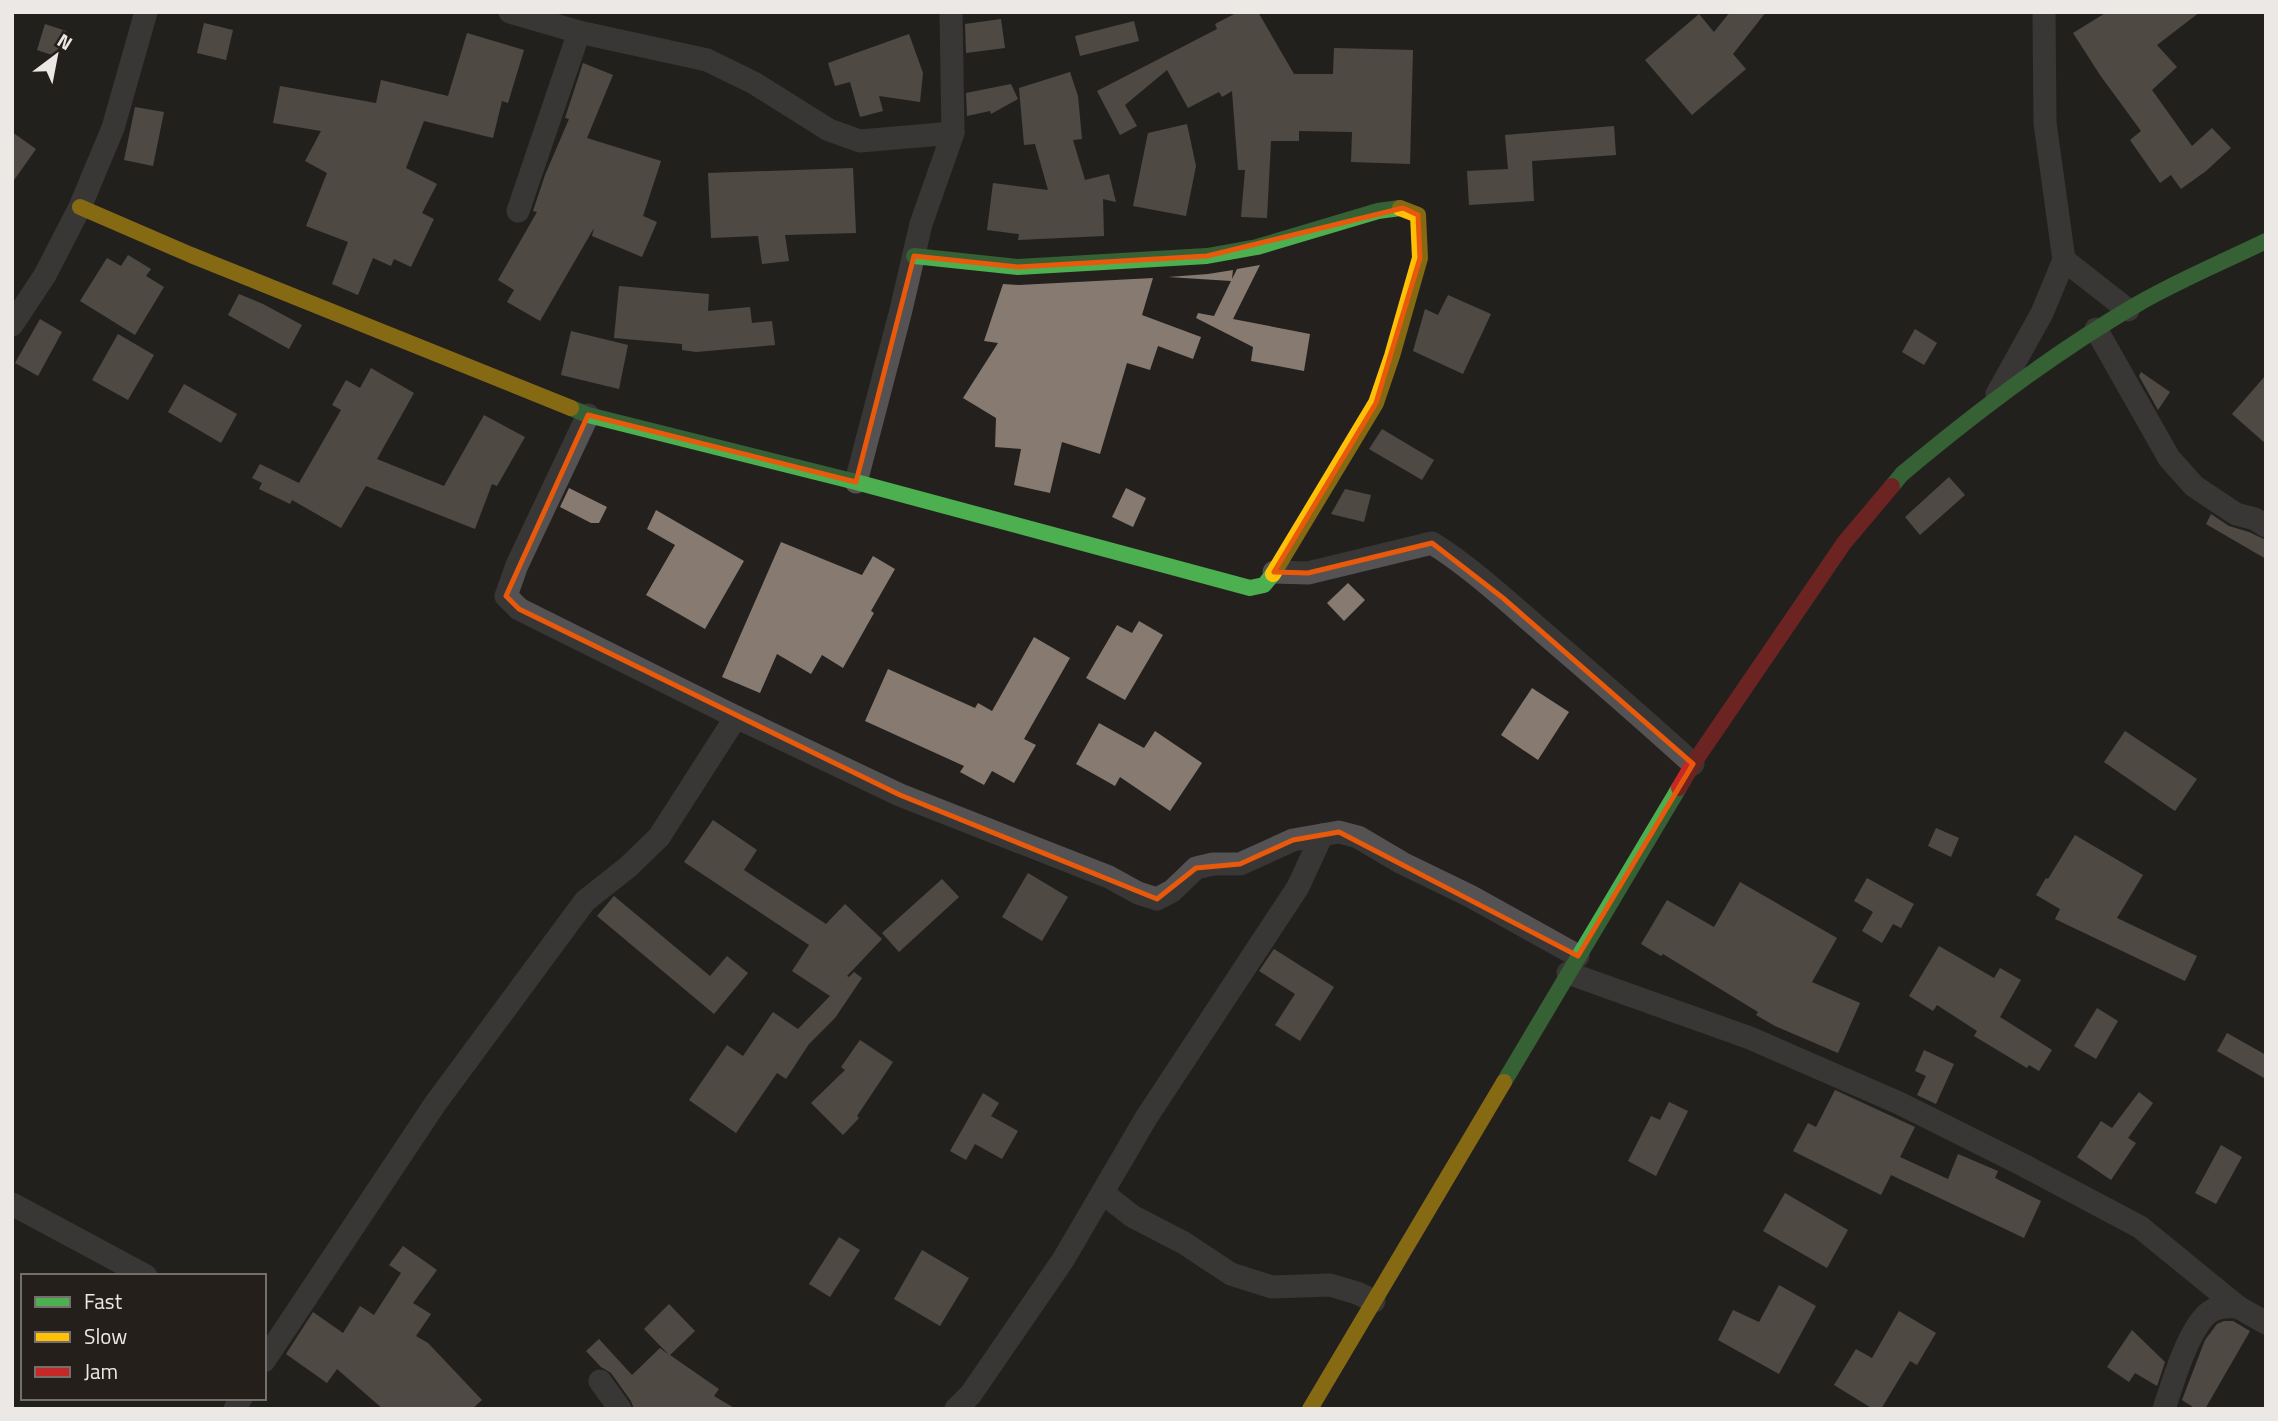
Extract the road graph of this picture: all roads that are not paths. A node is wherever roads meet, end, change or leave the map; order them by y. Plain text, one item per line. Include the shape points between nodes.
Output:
1 (146, 12) edge
2 (510, 12) edge
3 (951, 12) edge
4 (2044, 12) edge
5 (579, 32) junction
6 (953, 133) junction
7 (80, 207) junction
8 (518, 211) dead end
9 (2266, 241) edge
10 (914, 256) junction
11 (2064, 260) junction
12 (2127, 310) junction
13 (12, 325) edge
14 (2096, 329) junction
15 (1994, 400) junction
16 (588, 415) junction
17 (856, 482) junction
18 (2266, 526) edge
19 (1274, 572) junction
20 (736, 718) junction
21 (1693, 764) junction
22 (1322, 835) junction
23 (1573, 965) junction
24 (1103, 1193) junction
25 (12, 1204) edge
26 (142, 1274) edge
27 (1374, 1301) junction
28 (2238, 1307) junction
29 (2266, 1323) edge
30 (267, 1348) edge
31 (600, 1381) dead end
32 (620, 1409) edge
33 (956, 1409) edge
34 (1310, 1409) edge
35 (2164, 1409) edge

1 - 7 street via 113,128
2 - 5 street
3 - 6 street
4 - 11 street via 2045,123
5 - 6 street via 707,60 829,130 860,141
5 - 8 street
6 - 10 street
7 - 13 street via 45,275
7 - 16 street
9 - 12 street
10 - 17 street
10 - 19 street via 1018,267 1207,256 1257,247 1378,211 1403,208 1418,215 1420,258 1376,403
11 - 12 street
11 - 15 street via 2042,313
12 - 14 street
14 - 15 street
14 - 18 street via 2169,457 2194,486 2236,514
15 - 21 street via 1902,474 1844,543
16 - 17 street
16 - 20 street via 506,596 519,609
17 - 19 street via 1250,588 1264,585
19 - 21 street via 1308,573 1432,543 1513,606
20 - 22 street via 900,795 1157,899 1196,868 1240,864 1293,840
20 - 30 street via 659,837 585,901 435,1104
21 - 23 street
22 - 23 street via 1339,832 1358,837 1470,896
22 - 24 street via 1298,887 1146,1118
23 - 27 street
23 - 28 street via 1910,1108 2140,1227
24 - 27 street via 1132,1216 1231,1274 1272,1287 1330,1285
24 - 33 street via 1063,1260
25 - 26 street
27 - 34 street
28 - 29 street
28 - 35 street via 2224,1305 2208,1313 2177,1369
31 - 32 street

